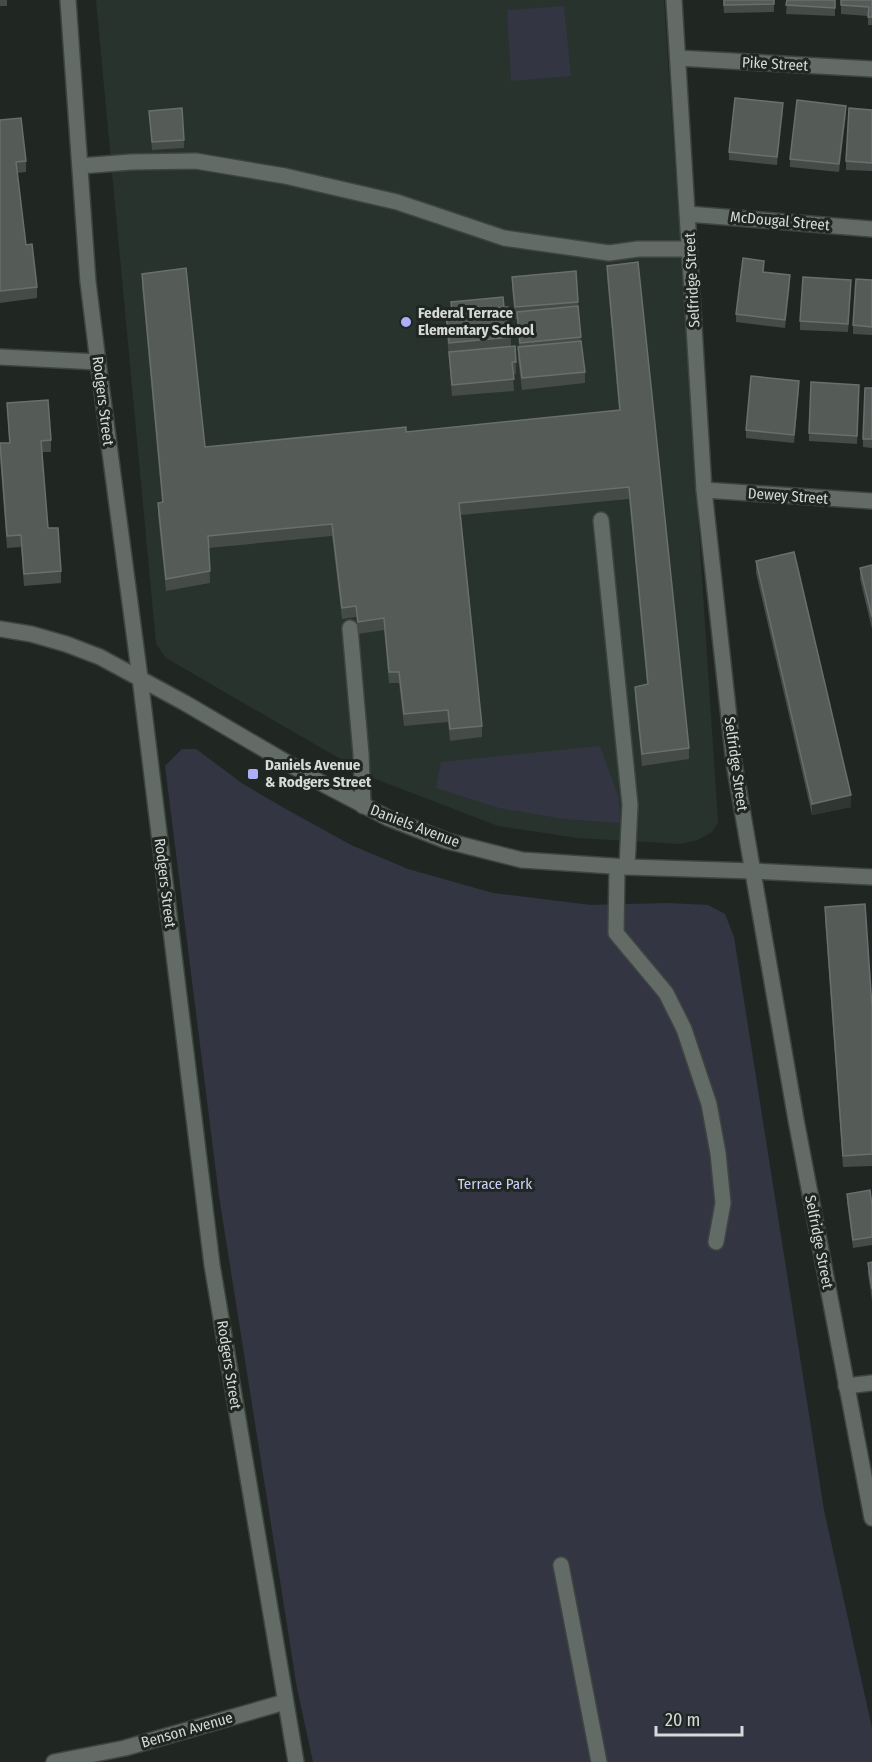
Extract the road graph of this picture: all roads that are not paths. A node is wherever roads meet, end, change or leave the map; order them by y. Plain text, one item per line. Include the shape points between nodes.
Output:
1 (68, 0) edge
2 (674, 0) edge
3 (678, 58) junction
4 (872, 69) edge
5 (80, 166) junction
6 (688, 214) junction
7 (872, 229) edge
8 (689, 249) junction
9 (0, 357) edge
10 (98, 362) junction
11 (704, 490) junction
12 (872, 501) edge
13 (601, 520) dead end
14 (350, 628) edge
15 (0, 629) edge
16 (140, 678) junction
17 (363, 806) junction
18 (622, 867) junction
19 (753, 871) junction
20 (872, 877) edge
21 (716, 1242) dead end
22 (872, 1383) edge
23 (846, 1386) junction
24 (872, 1518) edge
25 (561, 1565) dead end
26 (285, 1702) junction
27 (126, 1755) edge
28 (54, 1762) edge
29 (296, 1762) edge
30 (599, 1762) edge

1 - 5 street, Rodgers Street
2 - 3 street, Selfridge Street
3 - 4 street, Pike Street
3 - 6 street, Selfridge Street
5 - 8 street via 196,161 285,176 397,202 504,238 609,253
5 - 10 street, Rodgers Street
6 - 7 street, McDougal Street
6 - 8 street, Selfridge Street
8 - 11 street, Selfridge Street
9 - 10 street
10 - 16 street, Rodgers Street
11 - 12 street, Dewey Street
11 - 19 street, Selfridge Street via 734,763
13 - 18 street via 630,805
14 - 17 street
15 - 16 street, Daniels Avenue via 66,644
16 - 17 street, Daniels Avenue
16 - 26 street, Rodgers Street via 212,1265
17 - 18 street, Daniels Avenue via 447,841 522,860
18 - 19 street, Daniels Avenue
18 - 21 street via 616,933 666,993 684,1029 709,1104 723,1203
19 - 20 street, Daniels Avenue
19 - 23 street, Selfridge Street
22 - 23 street
23 - 24 street, Selfridge Street
25 - 30 street
26 - 27 street, Benson Avenue
26 - 29 street, Rodgers Street
27 - 28 street, Benson Avenue

